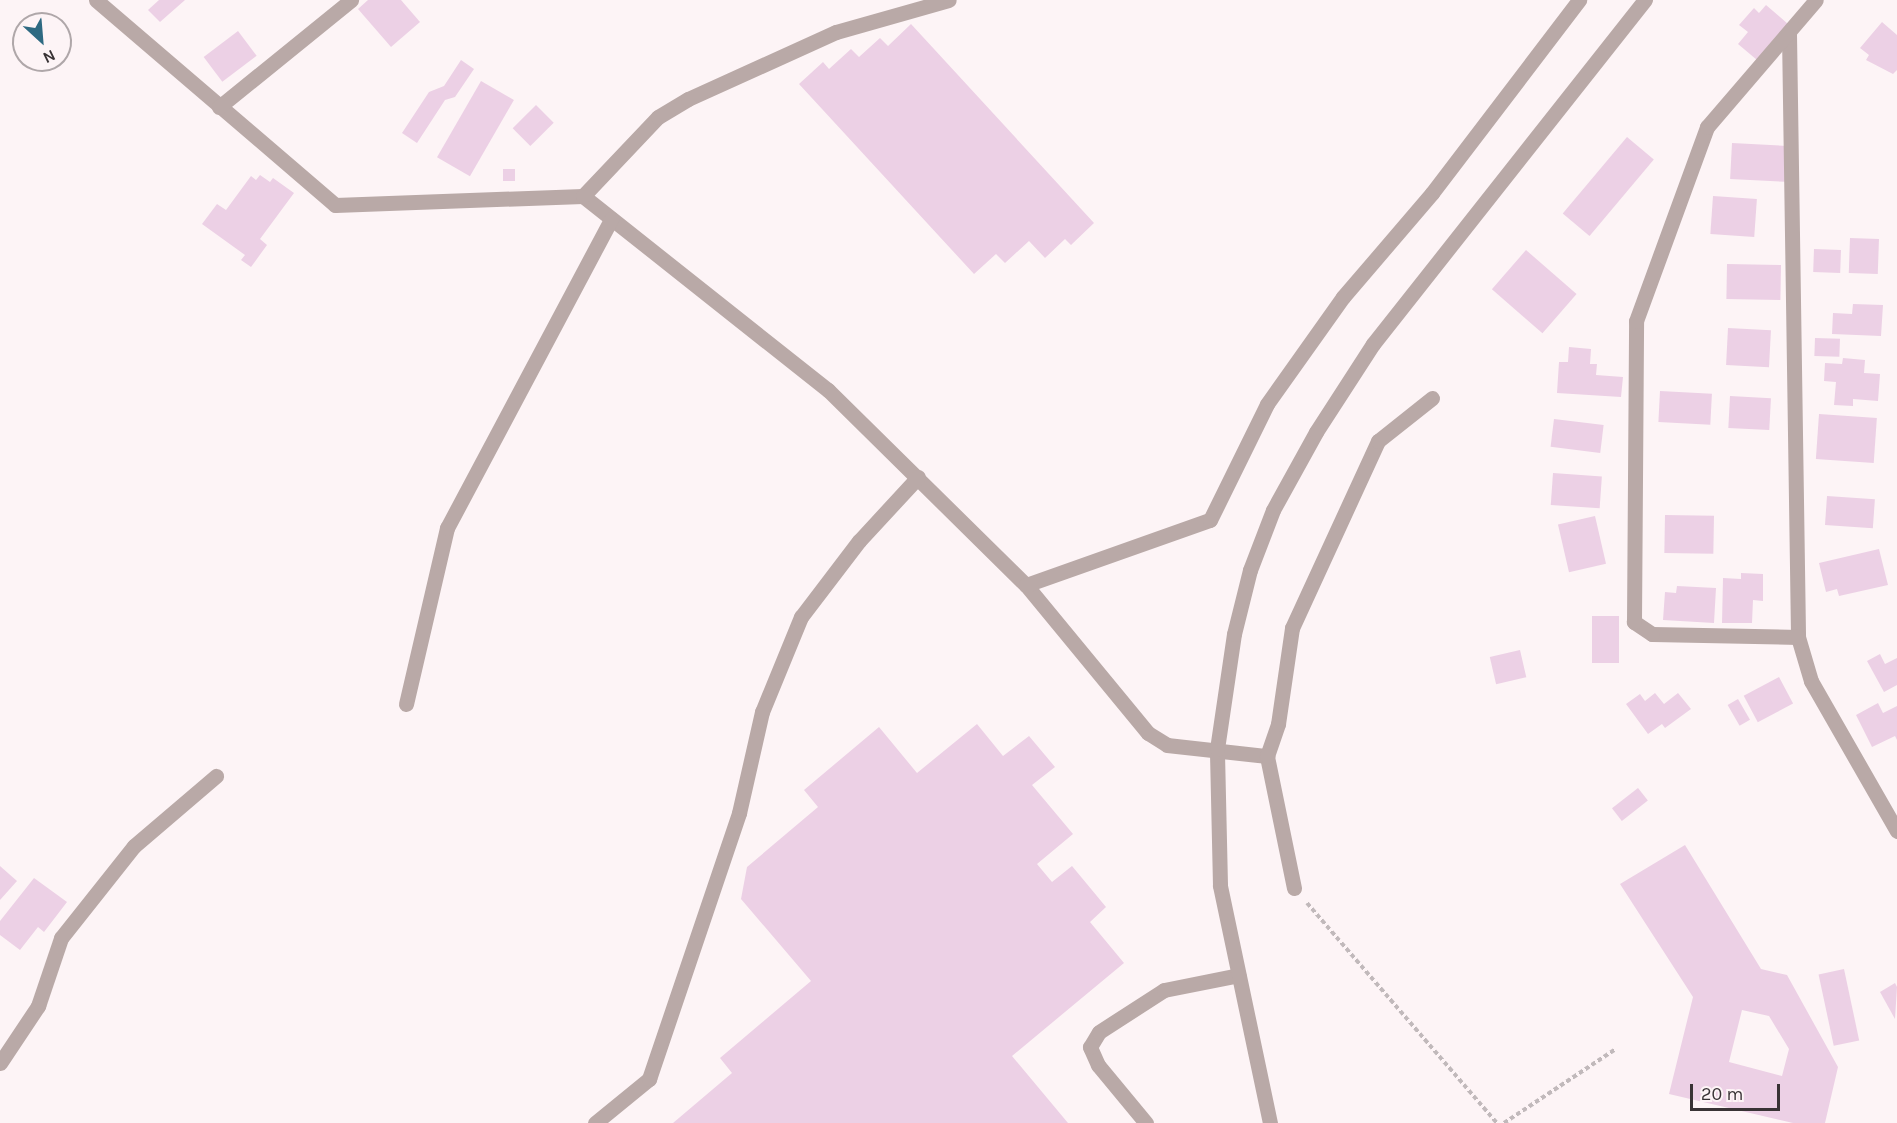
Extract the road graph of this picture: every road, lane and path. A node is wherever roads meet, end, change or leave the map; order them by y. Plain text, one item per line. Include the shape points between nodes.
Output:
1 (96, 0) edge
2 (351, 0) edge
3 (950, 0) edge
4 (1579, 0) edge
5 (1645, 0) edge
6 (1816, 0) edge
7 (1789, 34) junction
8 (219, 107) junction
9 (583, 196) junction
10 (611, 219) junction
11 (1432, 398) dead end
12 (918, 477) junction
13 (1026, 585) junction
14 (1798, 637) junction
15 (406, 704) dead end
16 (1217, 749) junction
17 (1267, 756) junction
18 (216, 776) dead end
19 (1897, 831) edge
20 (1294, 888) joint
21 (1239, 975) junction
22 (1616, 1049) dead end
23 (0, 1063) edge
24 (595, 1123) edge
25 (1146, 1123) edge
26 (1270, 1123) edge
27 (1497, 1123) edge
28 (1504, 1123) edge

1 - 8 street
2 - 8 street
3 - 9 street via 836,32 688,99 658,117
4 - 13 street via 1432,193 1329,316 1267,404 1210,520
5 - 16 street via 1373,344 1316,432 1274,510 1250,570 1234,634
6 - 7 street
7 - 14 street
7 - 14 street via 1707,127 1636,321 1632,615 1639,629 1652,634
8 - 9 street via 335,205
9 - 10 street
10 - 12 street via 828,390
10 - 15 street via 447,528
11 - 17 street via 1378,441 1333,531 1292,628 1278,724
12 - 13 street
12 - 24 street via 859,541 801,617 762,712 739,813 650,1079
13 - 16 street via 1148,733 1167,746
14 - 19 street via 1811,681
16 - 17 street
16 - 21 street via 1220,885
17 - 20 street
18 - 23 street via 134,846 61,938 38,1006
20 - 27 path
21 - 25 street via 1164,990 1099,1032 1090,1047 1098,1065
21 - 26 street
22 - 28 path

